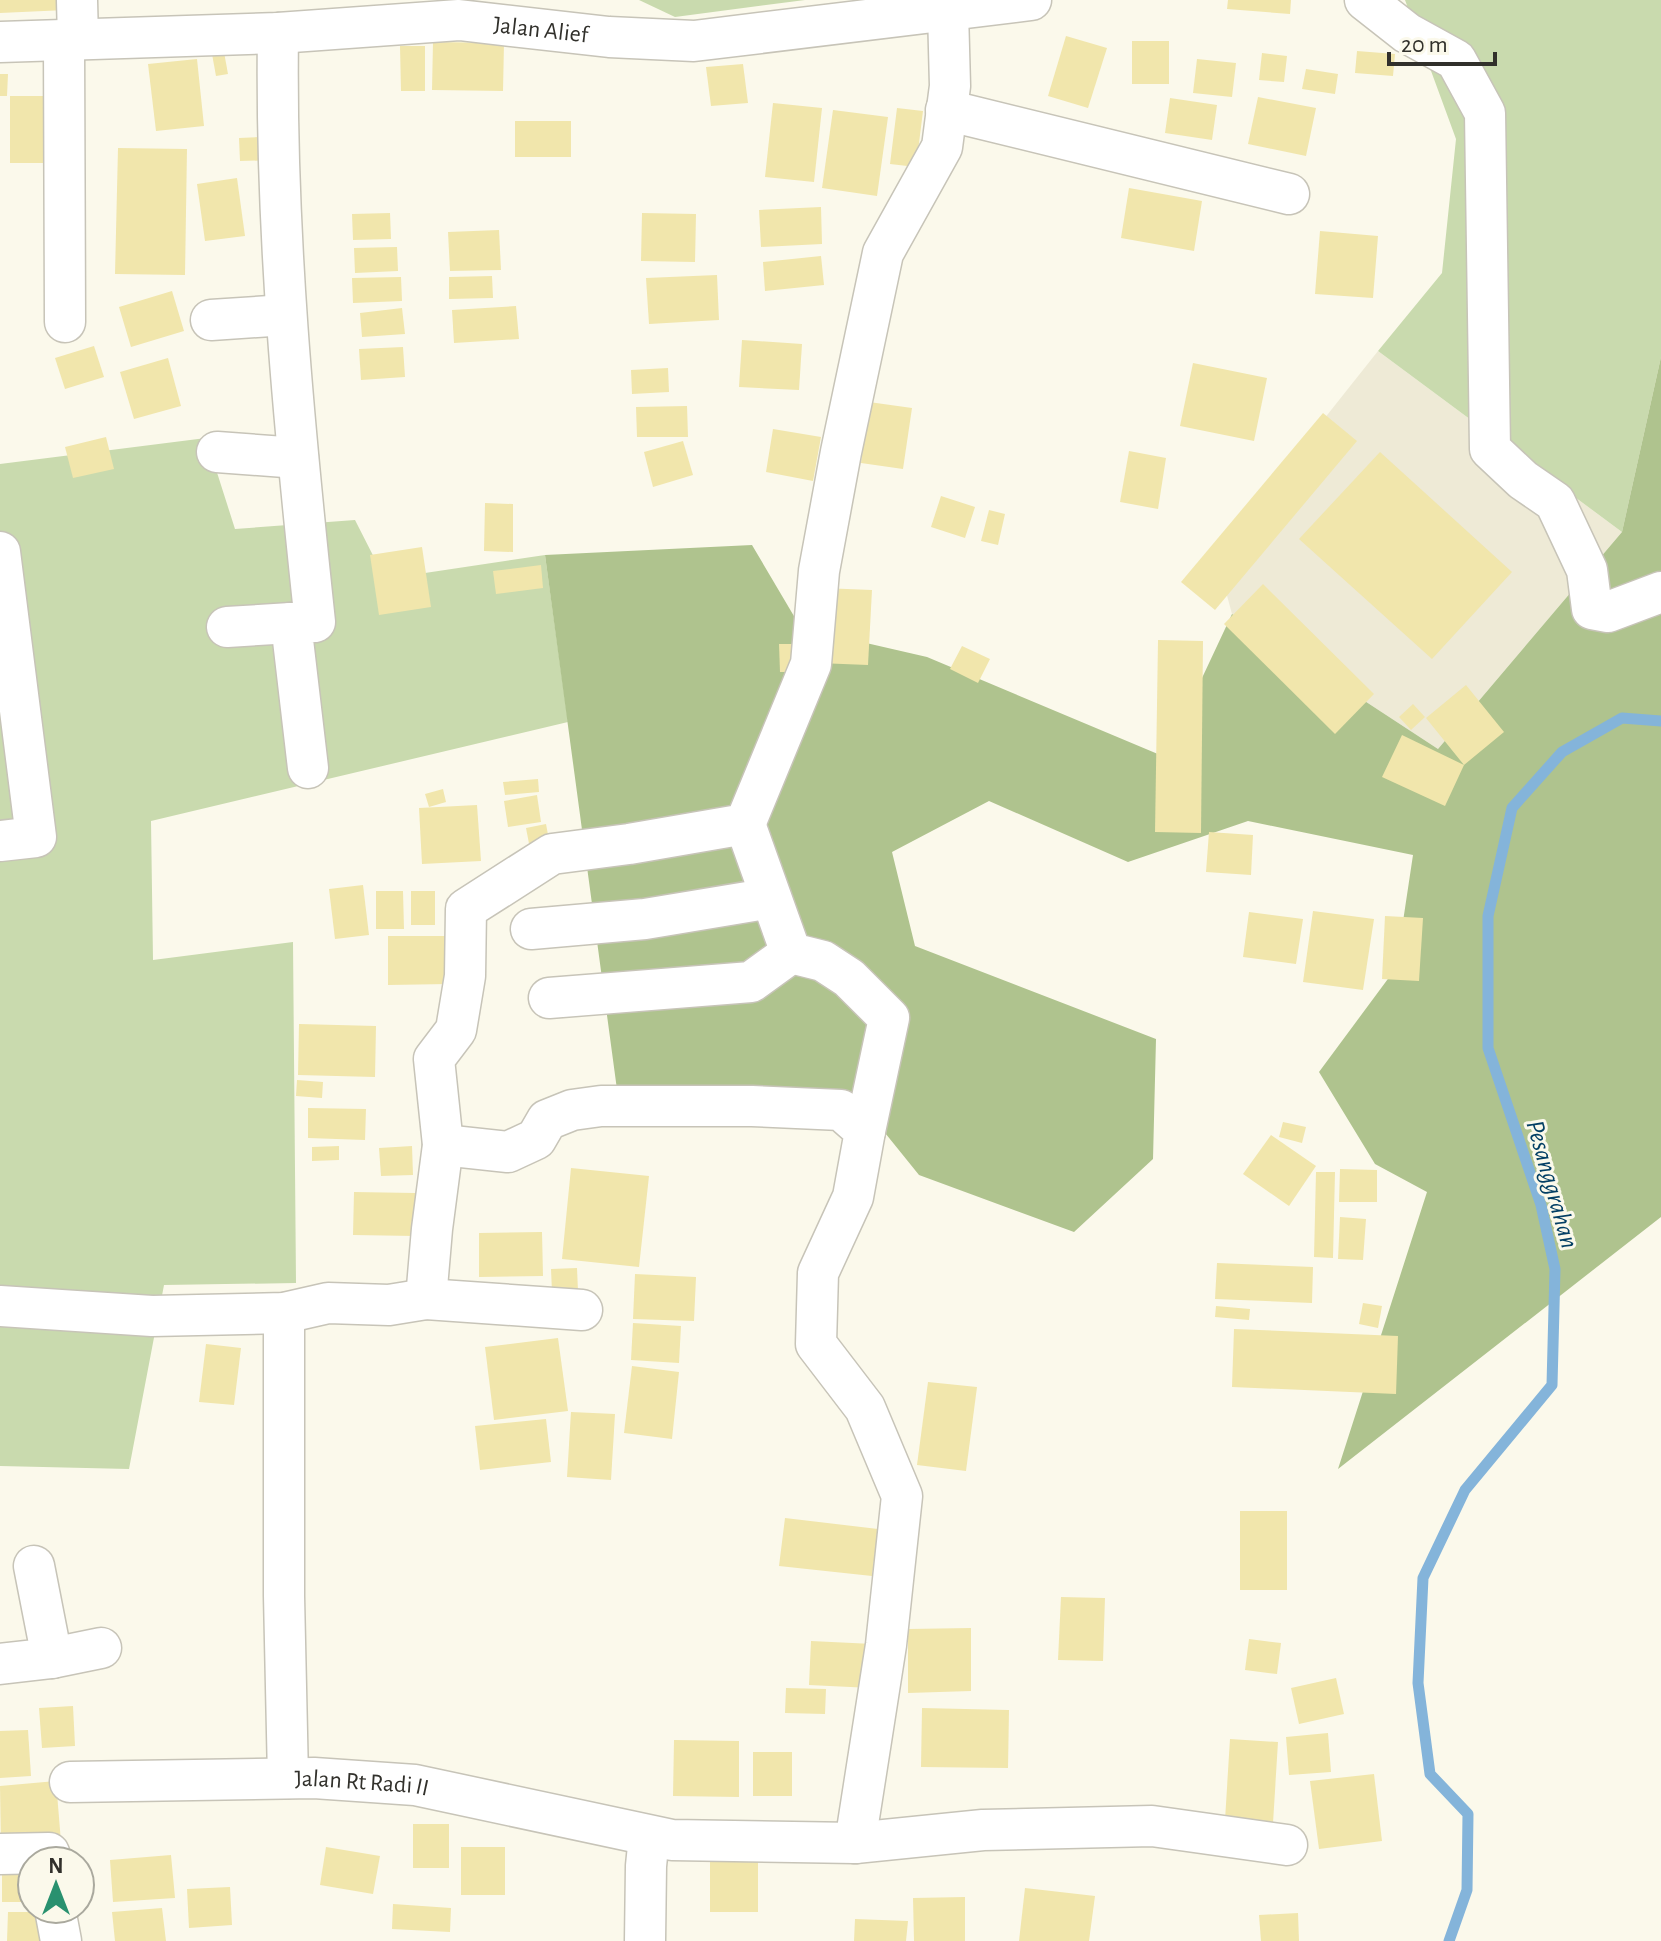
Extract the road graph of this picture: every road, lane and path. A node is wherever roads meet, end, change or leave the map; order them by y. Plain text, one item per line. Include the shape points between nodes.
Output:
1 (77, 0) edge
2 (1031, 0) edge
3 (1365, 0) edge
4 (948, 11) junction
5 (278, 33) junction
6 (71, 40) junction
7 (0, 42) edge
8 (946, 110) junction
9 (1289, 194) dead end
10 (286, 315) junction
11 (211, 320) dead end
12 (65, 322) dead end
13 (217, 452) dead end
14 (298, 458) junction
15 (0, 552) edge
16 (1661, 592) edge
17 (291, 623) junction
18 (227, 627) dead end
19 (308, 768) dead end
20 (745, 824) junction
21 (0, 841) edge
22 (771, 898) junction
23 (531, 929) dead end
24 (791, 953) junction
25 (549, 998) dead end
26 (865, 1131) junction
27 (443, 1145) junction
28 (426, 1299) junction
29 (0, 1306) edge
30 (582, 1310) dead end
31 (284, 1313) junction
32 (34, 1566) dead end
33 (101, 1648) dead end
34 (52, 1658) junction
35 (0, 1664) edge
36 (288, 1778) junction
37 (70, 1782) dead end
38 (649, 1836) junction
39 (855, 1843) junction
40 (1287, 1845) dead end
41 (645, 1941) edge

1 - 6 street
2 - 4 street, Jalan Alief
3 - 16 street via 1407,33 1456,60 1485,113 1490,449 1555,502 1587,570 1592,609 1608,612
4 - 5 street, Jalan Alief via 694,41 459,20
4 - 8 street
5 - 6 street, Jalan Alief
5 - 10 street
6 - 7 street, Jalan Alief
6 - 12 street
8 - 9 street
8 - 20 street via 942,147 883,253 819,571 811,664
10 - 11 street
10 - 14 street
13 - 14 street
14 - 17 street via 315,622
15 - 21 street via 36,837
17 - 18 street
17 - 19 street
20 - 22 street
20 - 27 street via 552,854 466,909 465,976 456,1030 434,1059
22 - 23 street via 645,919
22 - 24 street
24 - 25 street via 751,982
24 - 26 street via 836,969 889,1018
26 - 27 street via 841,1110 601,1106 547,1120 536,1139 508,1152
26 - 39 street via 853,1197 818,1273 816,1344 865,1408 902,1496 886,1645
27 - 28 street
28 - 30 street
28 - 31 street via 389,1305 328,1303
29 - 31 street via 152,1316
31 - 36 street
32 - 34 street
33 - 34 street
34 - 35 street
36 - 37 street, Jalan Rt Radi II
36 - 38 street, Jalan Rt Radi II via 415,1785
38 - 39 street, Jalan Rt Radi II
38 - 41 street
39 - 40 street, Jalan Rt Radi II via 983,1830 1152,1826

